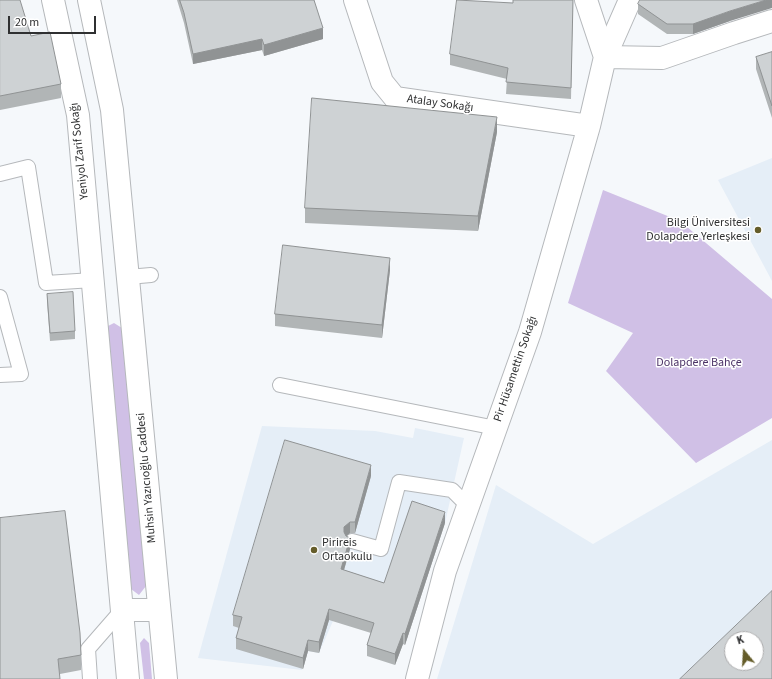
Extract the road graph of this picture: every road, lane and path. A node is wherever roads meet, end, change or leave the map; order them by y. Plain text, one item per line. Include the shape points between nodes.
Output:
1 (53, 0) edge
2 (89, 0) edge
3 (355, 0) edge
4 (586, 0) edge
5 (630, 0) edge
6 (772, 21) edge
7 (605, 57) junction
8 (589, 126) junction
9 (0, 174) edge
10 (151, 275) dead end
11 (128, 277) junction
12 (93, 280) junction
13 (0, 297) edge
14 (0, 375) edge
15 (280, 385) dead end
16 (496, 428) junction
17 (468, 506) junction
18 (352, 541) edge
19 (122, 610) junction
20 (159, 610) junction
21 (90, 679) edge
22 (128, 679) edge
23 (166, 679) edge
24 (417, 679) edge

1 - 12 street, Yeniyol Zarif Sokağı via 78,115
2 - 11 street via 112,110
3 - 8 street, Atalay Sokağı via 382,82 395,98
4 - 7 street
5 - 7 street, Pir Hüsamettin Sokağı
6 - 7 street via 662,58
7 - 8 street, Pir Hüsamettin Sokağı
8 - 16 street, Pir Hüsamettin Sokağı via 530,332
9 - 12 lane via 28,168 46,283
10 - 11 lane
11 - 12 street
11 - 20 street, Muhsin Yazıcıoğlu Caddesi
12 - 19 street
13 - 14 lane via 21,374
15 - 16 lane
16 - 17 street, Pir Hüsamettin Sokağı
17 - 18 lane via 452,490 399,482 381,548
17 - 24 street, Pir Hüsamettin Sokağı via 445,571
19 - 20 street
19 - 21 lane via 88,649
19 - 22 street
20 - 23 street, Muhsin Yazıcıoğlu Caddesi

